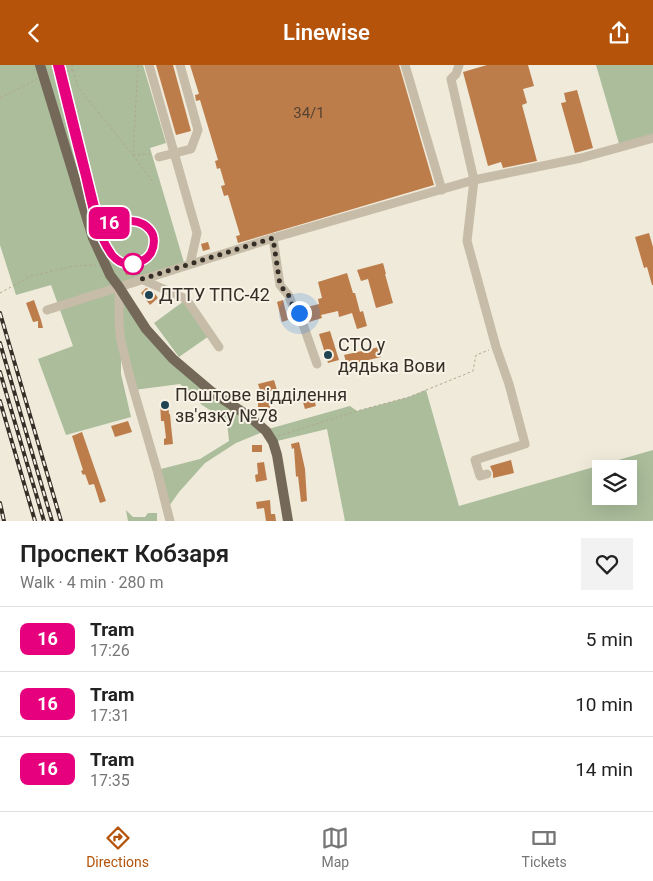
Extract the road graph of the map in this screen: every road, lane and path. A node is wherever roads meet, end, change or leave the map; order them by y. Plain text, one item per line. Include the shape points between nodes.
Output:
1 (40, 65) edge
2 (72, 65) edge
3 (138, 65) edge
4 (149, 65) edge
5 (180, 65) edge
6 (406, 65) edge
7 (459, 65) edge
8 (73, 70) junction
9 (66, 72) junction
10 (44, 78) junction
11 (71, 91) dead end
12 (0, 98) edge
13 (653, 137) edge
14 (174, 153) junction
15 (133, 155) junction
16 (154, 156) joint
17 (474, 181) junction
18 (155, 185) dead end
19 (442, 190) junction
20 (273, 238) junction
21 (190, 264) junction
22 (105, 265) junction
23 (142, 279) junction
24 (119, 287) junction
25 (0, 293) edge
26 (46, 310) dead end
27 (220, 347) dead end
28 (496, 347) junction
29 (317, 363) dead end
30 (273, 442) junction
31 (487, 474) dead end
32 (170, 521) edge
33 (288, 521) edge

1 - 10 main road
2 - 8 path
3 - 15 path
4 - 14 street
5 - 14 street via 198,130 192,149
6 - 19 street
7 - 17 street via 451,79
8 - 9 path
8 - 15 path via 78,87
9 - 10 path
9 - 11 path
10 - 12 path via 35,79
10 - 22 main road via 93,238
13 - 17 street via 581,158
14 - 16 street
14 - 21 street via 197,233
15 - 16 path
15 - 18 path
17 - 19 street
17 - 28 street via 467,241
19 - 20 street
20 - 21 street
20 - 29 street via 280,285 299,313
21 - 23 street
22 - 24 main road
22 - 25 path via 74,266 31,276
23 - 24 street
23 - 27 street via 186,299
24 - 26 street
24 - 30 main road via 146,329 172,359 212,392 258,423
24 - 32 street via 119,324 129,374
28 - 30 path via 476,355 473,371 409,397 279,435
28 - 31 street via 525,444 475,460 480,475
30 - 33 main road

